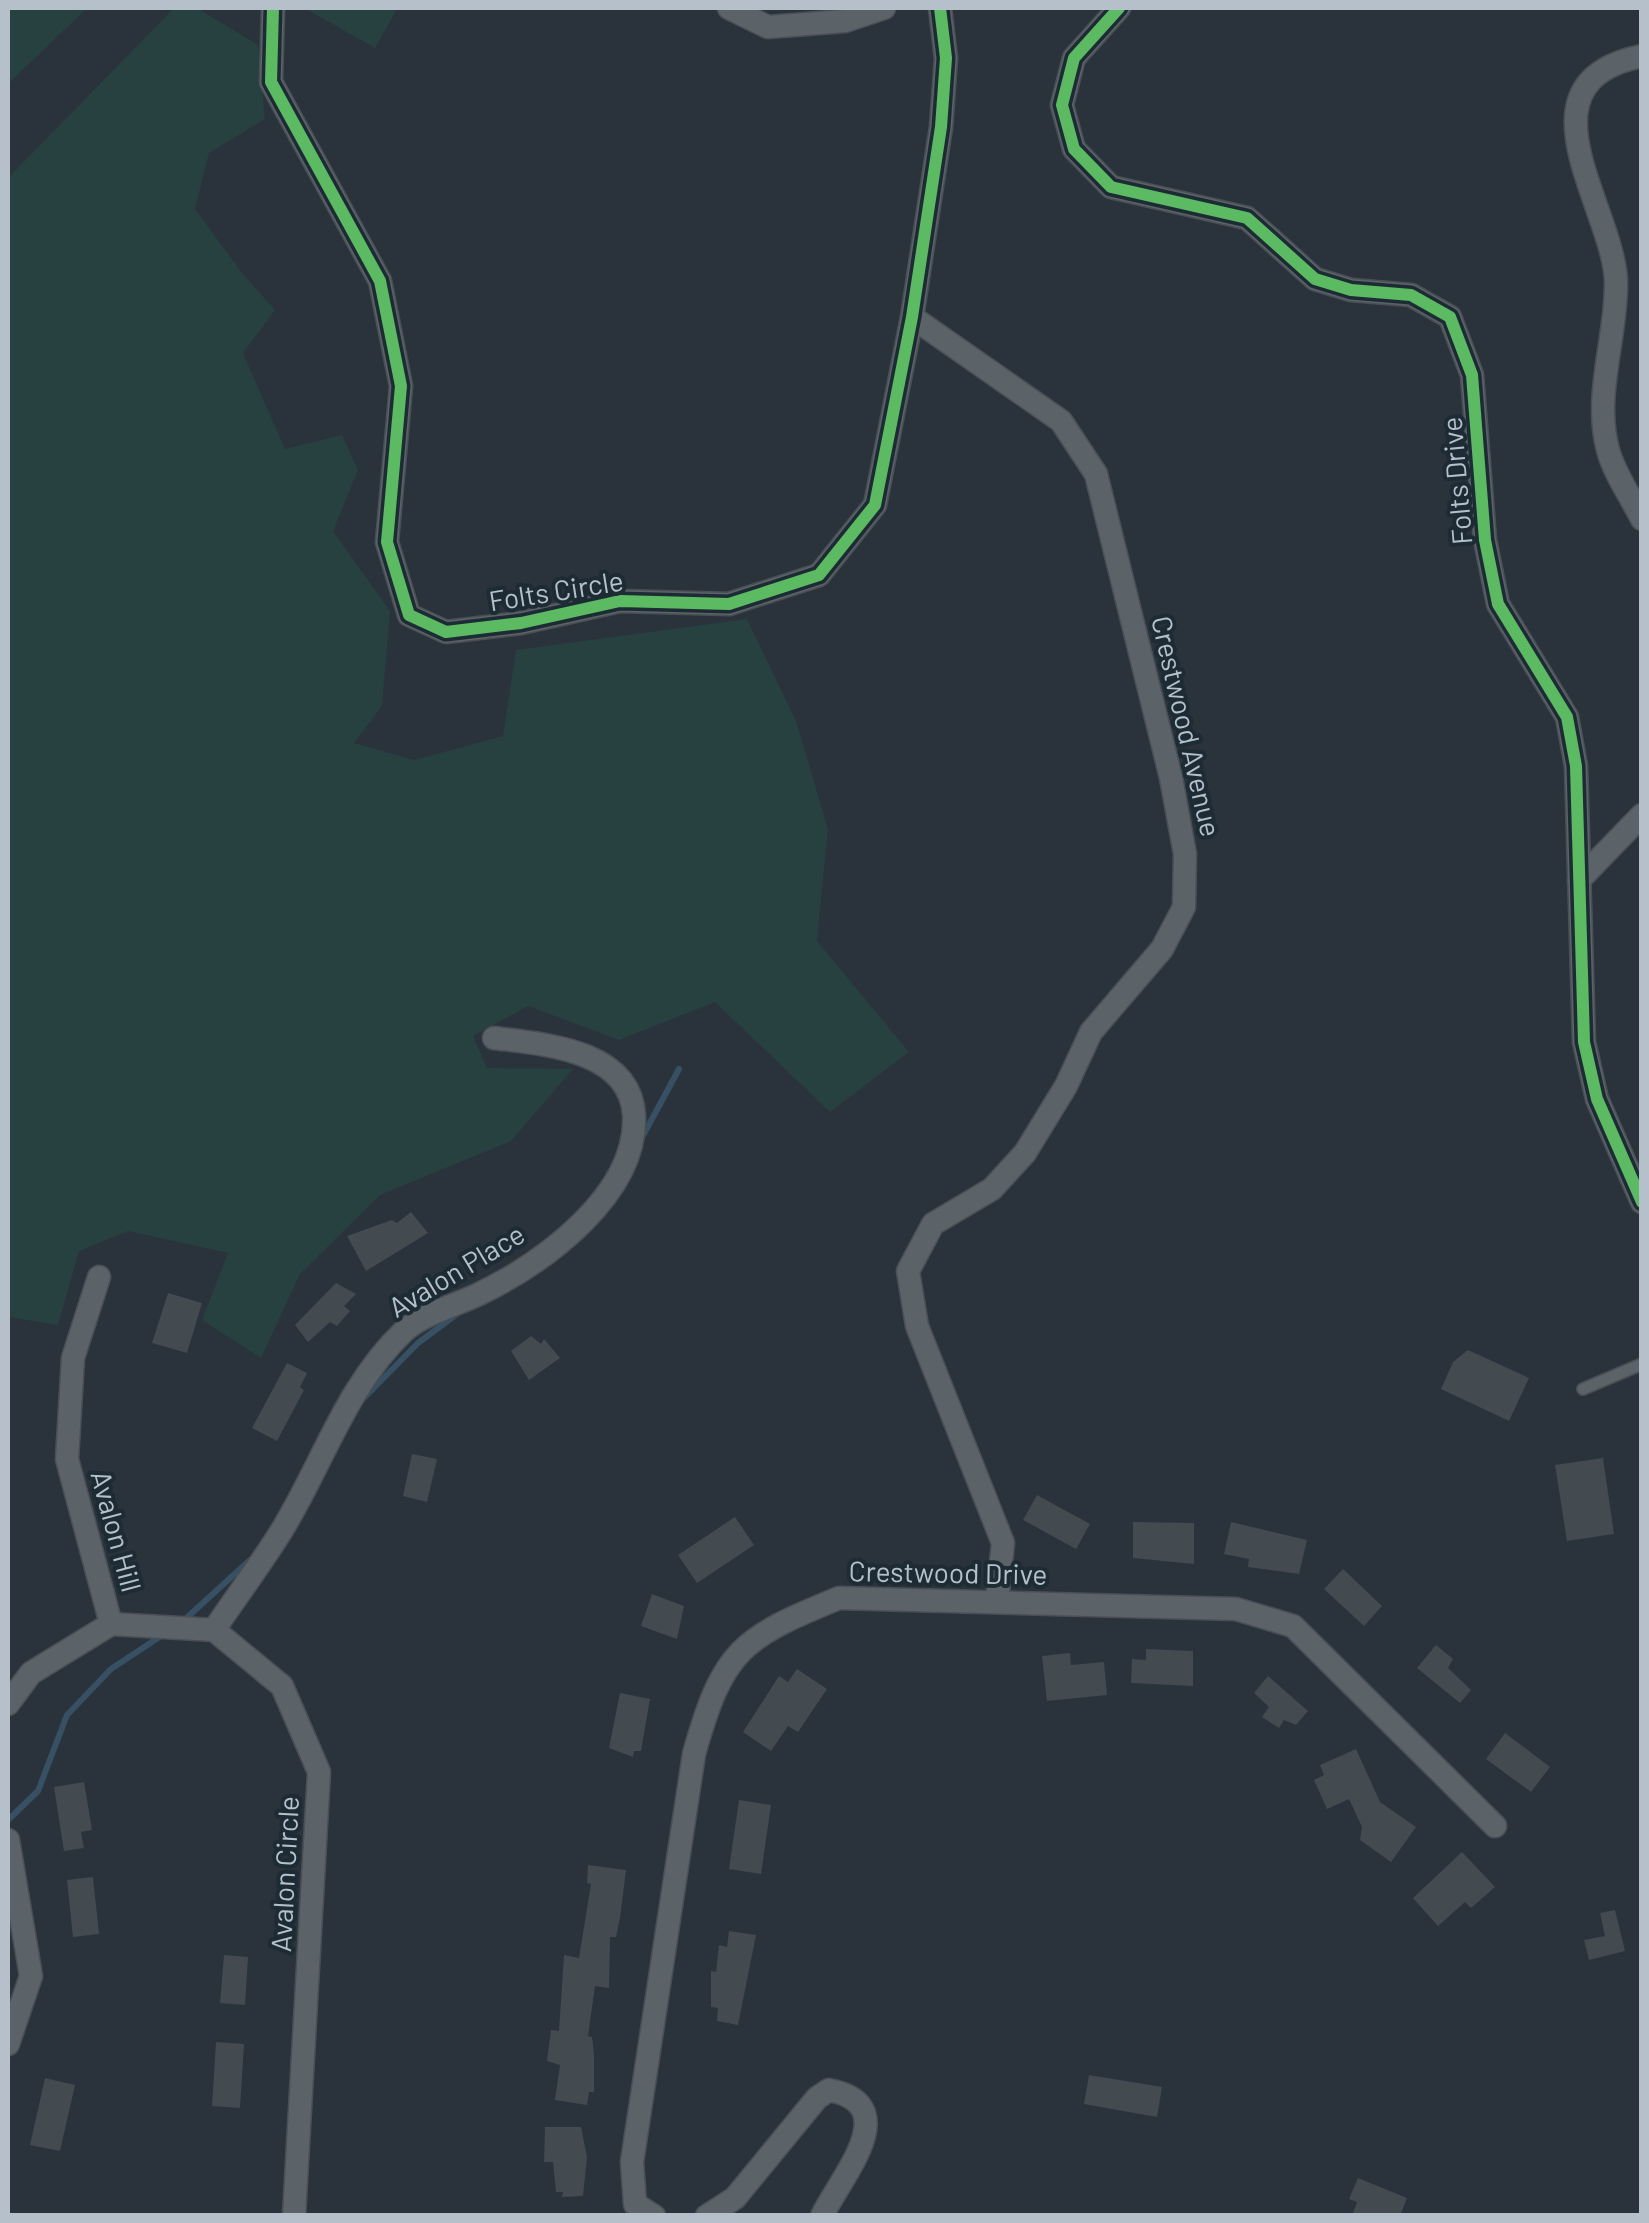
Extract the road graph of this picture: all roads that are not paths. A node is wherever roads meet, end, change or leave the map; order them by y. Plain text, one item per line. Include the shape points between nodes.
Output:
1 (273, 8) edge
2 (729, 8) edge
3 (884, 8) edge
4 (940, 8) edge
5 (1120, 8) edge
6 (1642, 56) edge
7 (912, 317) junction
8 (1642, 519) edge
9 (1642, 815) edge
10 (1579, 880) junction
11 (494, 1038) dead end
12 (1642, 1202) edge
13 (99, 1277) dead end
14 (1642, 1364) edge
15 (1583, 1390) dead end
16 (998, 1602) junction
17 (111, 1624) junction
18 (214, 1630) junction
19 (8, 1704) edge
20 (1495, 1826) dead end
21 (8, 1840) edge
22 (8, 2044) edge
23 (294, 2216) edge
24 (654, 2216) edge
25 (707, 2216) edge
26 (822, 2216) edge

1 - 7 street, Folts Circle via 272,82 380,280 401,386 387,542 409,615 446,632 620,601 728,604 818,575 875,506
2 - 3 street via 768,27 845,21
4 - 7 street, Folts Circle via 946,58 942,127
5 - 10 street, Folts Drive via 1074,58 1062,104 1074,149 1111,187 1247,218 1315,279 1412,295 1450,316 1472,375 1485,540 1498,604 1566,718 1576,766
6 - 8 street via 1609,62 1583,92 1574,128 1616,280 1603,401 1608,450
7 - 16 street, Crestwood Avenue via 1061,421 1096,474 1186,854 1184,907 1162,950 1091,1032 1024,1154 992,1189 933,1224 908,1271 917,1326 1003,1543
9 - 10 street
10 - 12 street, Folts Drive via 1584,1042 1597,1099
11 - 18 street, Avalon Place via 568,1048 620,1080 633,1102 635,1132 623,1168 576,1230 484,1292 406,1328 342,1410 283,1529
13 - 17 street, Avalon Hill via 73,1358 67,1459
14 - 15 lane
16 - 20 street, Crestwood Drive via 1236,1609 1293,1626
16 - 24 street, Crestwood Drive via 839,1598 786,1620 735,1654 711,1692 694,1754 632,2162 635,2204
17 - 18 street
17 - 19 street via 31,1673
18 - 23 street, Avalon Circle via 282,1686 319,1772
21 - 22 street via 31,1976
25 - 26 street via 735,2198 830,2090 856,2100 866,2114 866,2136

